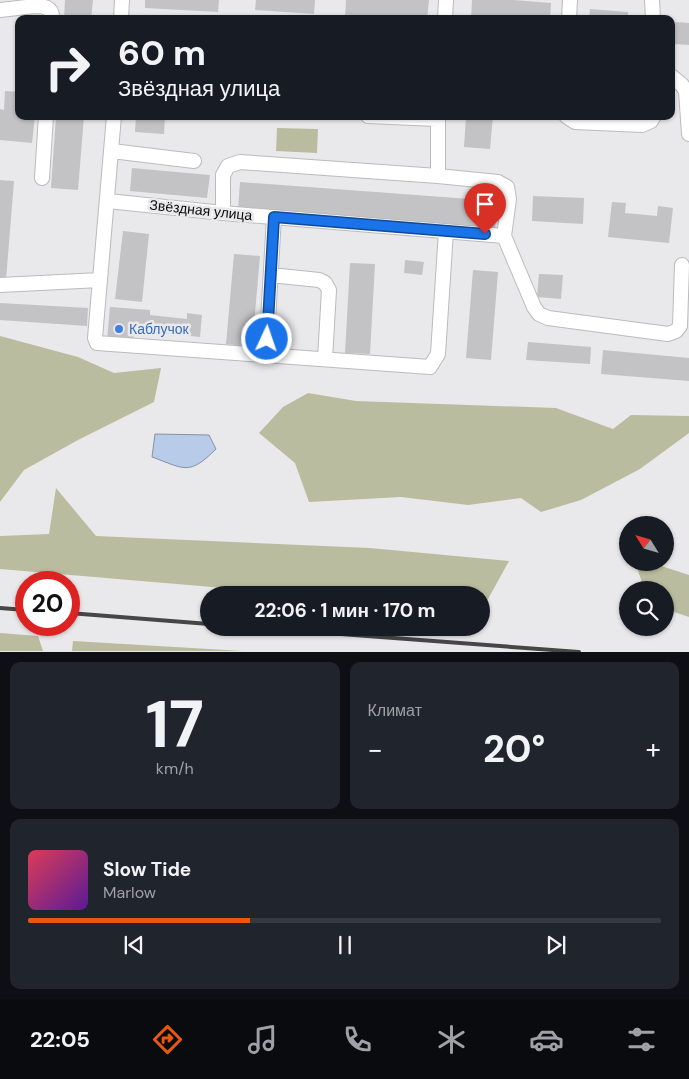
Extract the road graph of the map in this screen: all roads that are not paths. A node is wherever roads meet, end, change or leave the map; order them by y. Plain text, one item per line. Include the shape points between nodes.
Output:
1 (122, 0) edge
2 (446, 0) edge
3 (570, 0) edge
4 (652, 0) edge
5 (35, 3) edge
6 (0, 10) edge
7 (52, 15) edge
8 (121, 15) edge
9 (445, 15) edge
10 (569, 15) edge
11 (653, 15) edge
12 (675, 79) edge
13 (46, 120) edge
14 (114, 120) edge
15 (438, 120) edge
16 (572, 120) edge
17 (652, 120) edge
18 (689, 134) edge
19 (112, 151) junction
20 (194, 161) dead end
21 (438, 176) junction
22 (42, 178) dead end
23 (108, 201) junction
24 (223, 213) junction
25 (274, 217) junction
26 (446, 231) junction
27 (504, 236) junction
28 (682, 265) dead end
29 (271, 275) junction
30 (100, 280) junction
31 (0, 285) edge
32 (266, 355) junction
33 (325, 359) junction

1 - 8 street
2 - 9 street
3 - 10 street
4 - 11 street
5 - 6 street
5 - 7 street via 49,8
12 - 18 street via 686,91
13 - 22 street
14 - 19 street
15 - 21 street
16 - 17 street via 642,125
19 - 20 street
19 - 23 street
21 - 24 street via 240,162 228,166 223,175
21 - 27 street via 498,182 508,187
23 - 24 street, Звёздная улица
23 - 30 street
24 - 25 street, Звёздная улица
25 - 26 street, Звёздная улица
25 - 29 street
26 - 27 street, Звёздная улица
26 - 33 street via 438,354 430,367
27 - 28 street via 534,307 548,318 668,334 676,331 680,326
29 - 32 street
29 - 33 street via 325,283 328,290
30 - 31 street
30 - 32 street via 97,343
32 - 33 street

